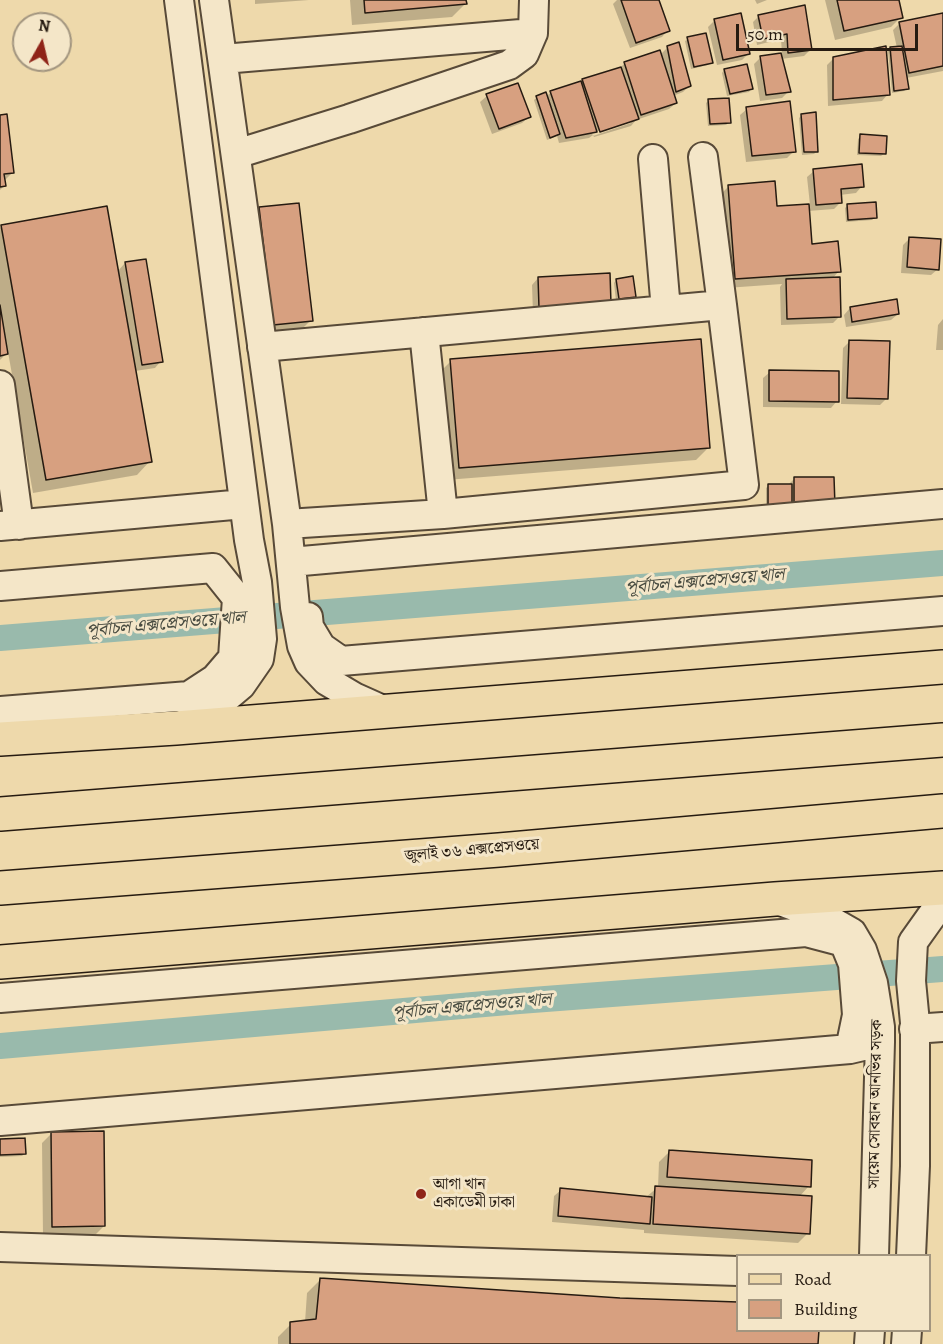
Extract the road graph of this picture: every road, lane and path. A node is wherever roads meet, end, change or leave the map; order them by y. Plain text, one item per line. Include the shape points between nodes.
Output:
1 (179, 0) edge
2 (214, 0) edge
3 (534, 0) edge
4 (533, 33) junction
5 (223, 59) junction
6 (236, 154) junction
7 (704, 157) dead end
8 (653, 159) dead end
9 (722, 305) junction
10 (666, 310) junction
11 (424, 332) junction
12 (262, 347) junction
13 (0, 385) edge
14 (244, 504) junction
15 (943, 504) edge
16 (443, 514) junction
17 (10, 526) edge
18 (293, 545) junction
19 (0, 586) edge
20 (943, 611) edge
21 (943, 667) edge
22 (334, 671) junction
23 (0, 711) edge
24 (383, 711) junction
25 (176, 728) junction
26 (0, 739) edge
27 (943, 740) edge
28 (943, 811) edge
29 (0, 814) edge
30 (0, 888) edge
31 (943, 888) edge
32 (775, 899) junction
33 (943, 905) edge
34 (928, 939) edge
35 (853, 946) junction
36 (0, 962) edge
37 (0, 998) edge
38 (927, 1021) edge
39 (872, 1028) junction
40 (0, 1121) edge
41 (0, 1247) edge
42 (874, 1254) edge
43 (910, 1254) edge
44 (736, 1271) edge

1 - 14 street
2 - 5 street
3 - 4 street
4 - 5 street
4 - 6 street via 524,54 509,65
5 - 6 street
6 - 12 street
7 - 9 street
8 - 10 street
9 - 10 street
9 - 16 street via 744,485
10 - 11 street
11 - 12 street
11 - 16 street
12 - 18 street
13 - 17 street
14 - 17 street
14 - 25 street via 257,582 262,639 259,659 241,685 209,712
15 - 18 street
16 - 18 street
18 - 22 street via 295,607 302,646 309,662
19 - 23 street via 213,568 237,598 233,658 215,679 189,696
20 - 22 street
21 - 24 main road
22 - 24 street via 354,698
24 - 25 main road
25 - 26 main road
27 - 29 main road
28 - 30 main road, জুলাই ৩৬ এক্সপ্রেসওয়ে
31 - 32 main road
32 - 35 street, সায়েম সোবহান আনভির সড়ক via 824,916 852,933
32 - 36 main road
33 - 34 street via 935,911
34 - 38 street via 911,981
35 - 37 street via 806,932
35 - 39 street, সায়েম সোবহান আনভির সড়ক via 873,984
38 - 43 street
39 - 40 street via 850,1049
39 - 42 street, সায়েম সোবহান আনভির সড়ক
41 - 44 street

